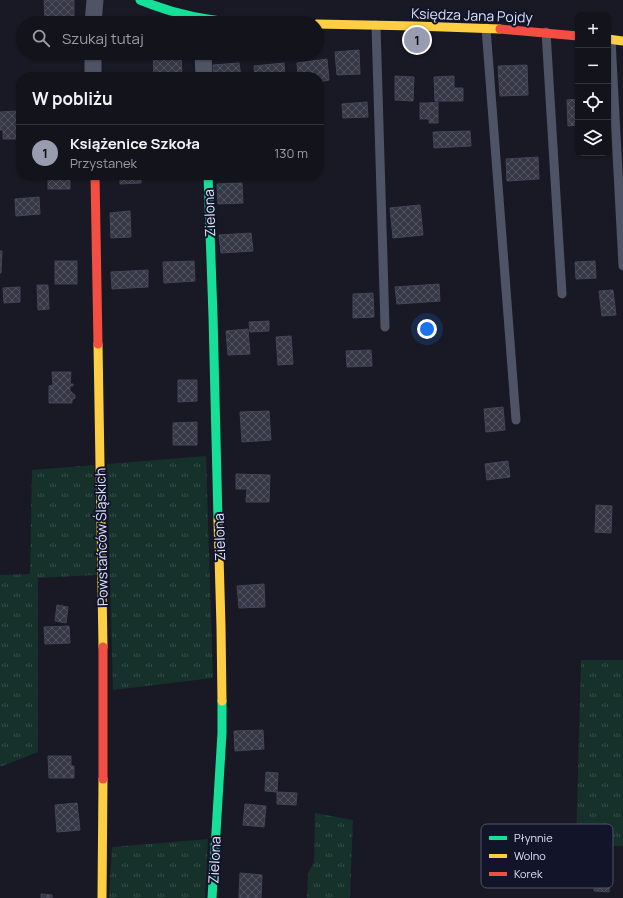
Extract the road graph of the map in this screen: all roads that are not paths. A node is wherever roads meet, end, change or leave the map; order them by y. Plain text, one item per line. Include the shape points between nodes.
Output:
1 (95, 0) edge
2 (140, 0) edge
3 (94, 16) edge
4 (186, 16) edge
5 (324, 24) edge
6 (376, 25) junction
7 (486, 28) junction
8 (546, 32) junction
9 (575, 36) edge
10 (611, 40) edge
11 (623, 41) edge
12 (610, 48) edge
13 (93, 60) edge
14 (203, 60) edge
15 (93, 72) edge
16 (204, 72) edge
17 (95, 180) edge
18 (208, 180) edge
19 (623, 266) edge
20 (562, 294) dead end
21 (385, 327) dead end
22 (516, 420) dead end
23 (102, 898) edge
24 (212, 898) edge

1 - 3 street
2 - 4 street
5 - 6 street, Księdza Jana Pojdy
6 - 7 street, Księdza Jana Pojdy
6 - 21 lane
7 - 8 street, Księdza Jana Pojdy
7 - 22 lane
8 - 9 street, Księdza Jana Pojdy
8 - 20 lane
10 - 11 street
12 - 19 lane
13 - 15 street
14 - 16 street
17 - 23 street, Powstańców Śląskich via 104,689
18 - 24 street, Zielona via 222,733

